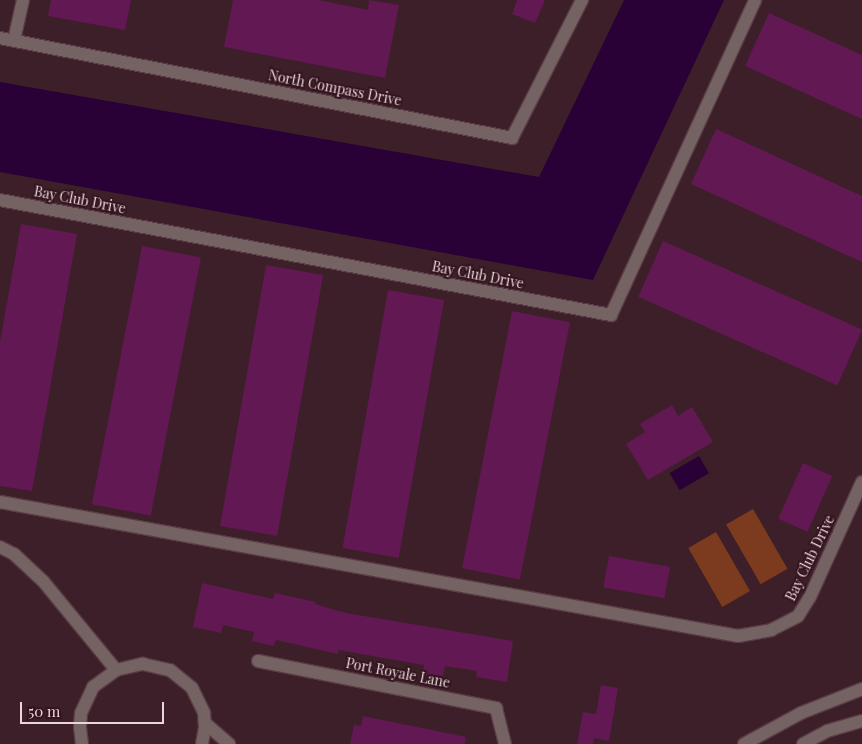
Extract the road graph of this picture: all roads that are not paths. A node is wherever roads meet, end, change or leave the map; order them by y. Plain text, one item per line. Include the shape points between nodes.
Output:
1 (23, 0) edge
2 (582, 0) edge
3 (755, 0) edge
4 (0, 38) edge
5 (14, 40) junction
6 (0, 200) edge
7 (862, 482) edge
8 (0, 502) edge
9 (0, 547) edge
10 (258, 661) dead end
11 (116, 670) junction
12 (862, 689) edge
13 (862, 721) edge
14 (205, 723) junction
15 (205, 743) edge
16 (82, 744) edge
17 (229, 744) edge
18 (505, 744) edge
19 (744, 744) edge
20 (803, 744) edge

1 - 5 street
2 - 5 street, North Compass Drive via 512,138
3 - 6 street, Bay Club Drive via 611,315
4 - 5 street, North Compass Drive
7 - 8 street, Bay Club Drive via 798,616 771,630 738,636
9 - 11 street via 14,554 44,581
10 - 18 street, Port Royale Lane via 496,708
11 - 14 street via 143,664 170,670 192,688
11 - 16 street via 98,682 86,699 80,727
12 - 19 street via 801,713
13 - 20 street via 827,731
14 - 15 street
14 - 17 street

